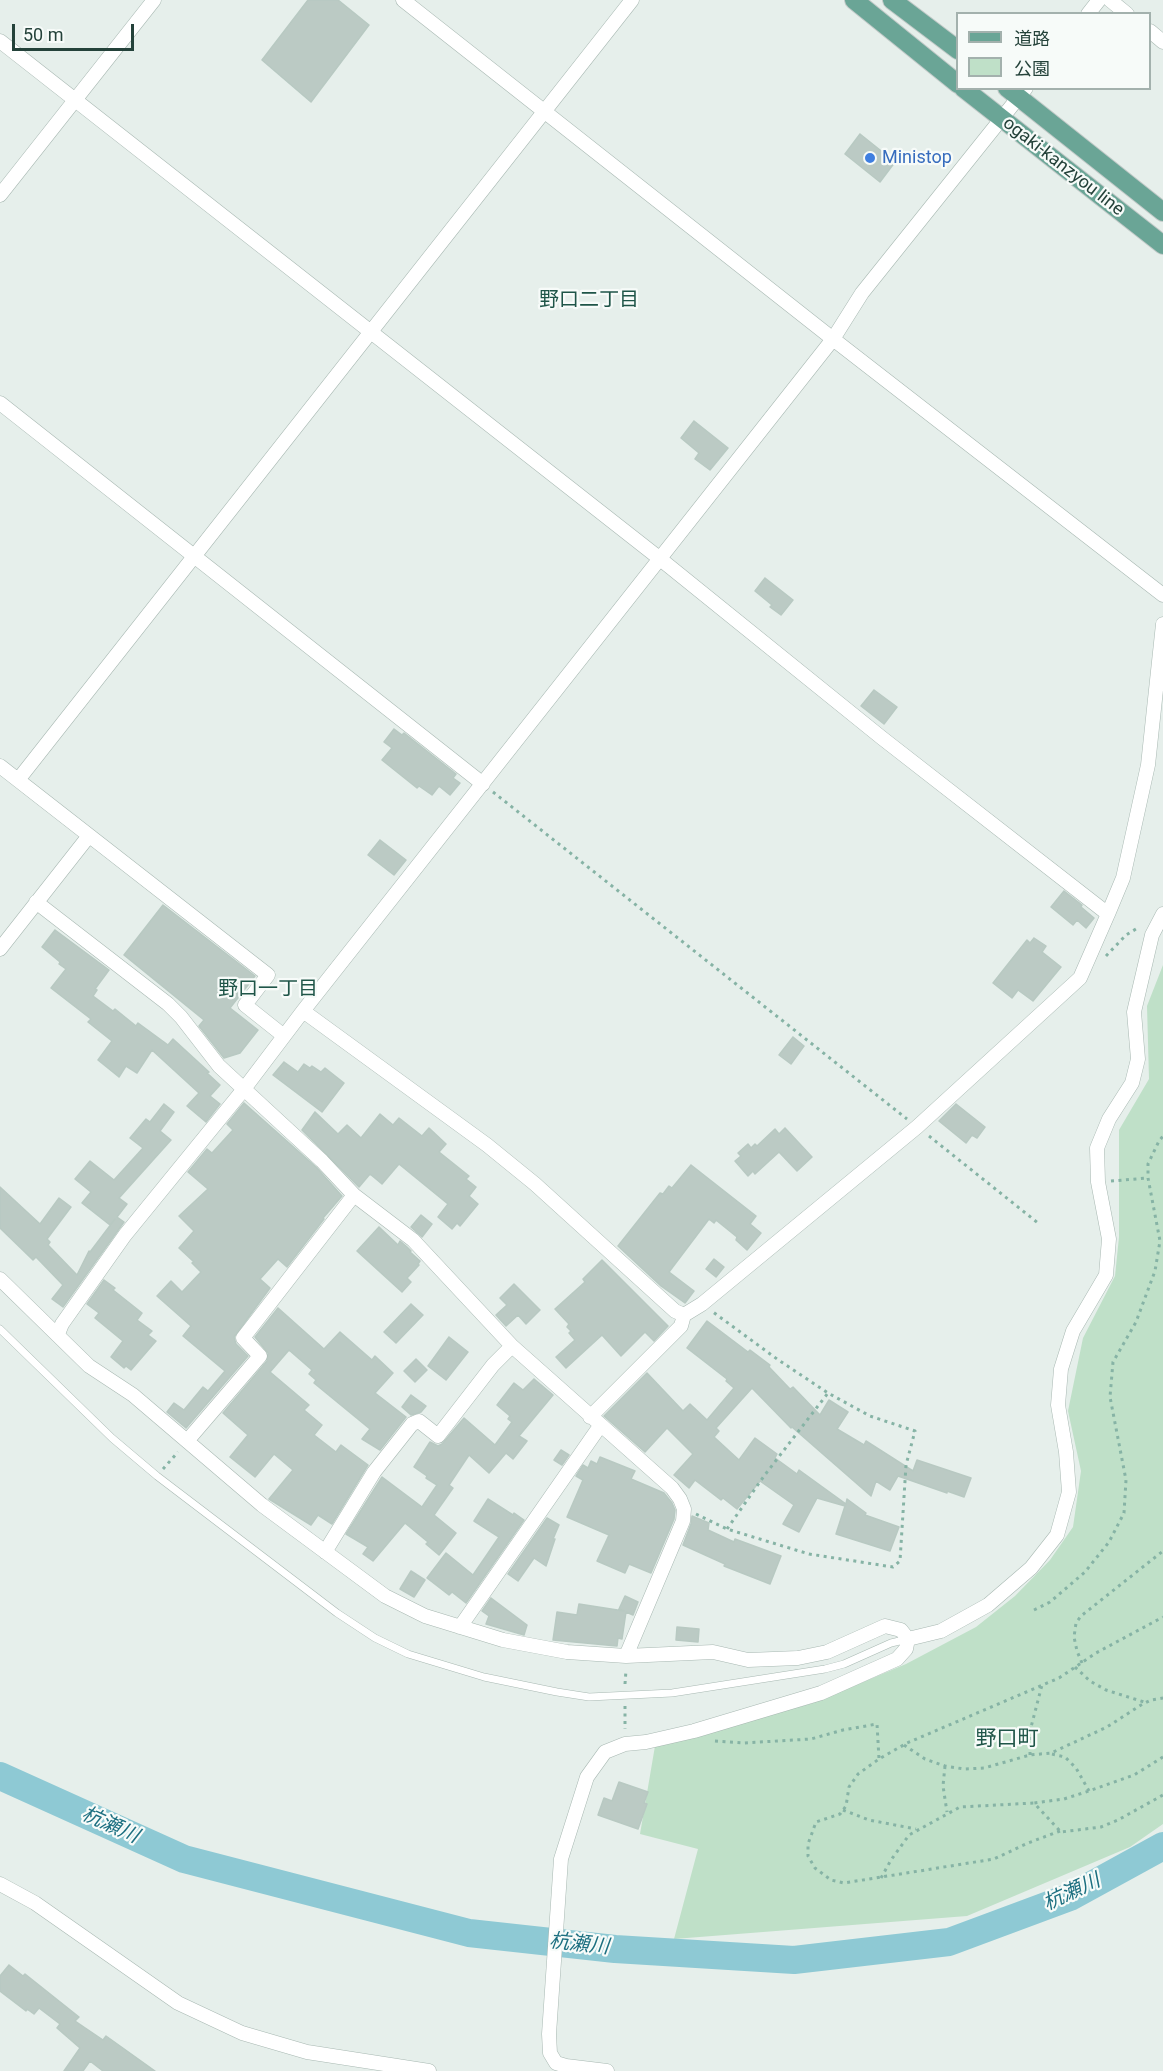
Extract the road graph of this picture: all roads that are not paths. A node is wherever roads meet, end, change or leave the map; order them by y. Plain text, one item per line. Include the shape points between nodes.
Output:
1 (154, 0) edge
2 (403, 0) edge
3 (632, 0) edge
4 (854, 0) edge
5 (892, 0) edge
6 (1099, 0) edge
7 (1110, 0) edge
8 (1090, 12) edge
9 (1125, 12) edge
10 (1151, 33) edge
11 (0, 41) edge
12 (1163, 42) edge
13 (956, 49) edge
14 (956, 83) edge
15 (965, 90) edge
16 (1017, 91) edge
17 (75, 100) junction
18 (544, 110) junction
19 (1001, 120) junction
20 (0, 195) edge
21 (1162, 211) edge
22 (1163, 245) edge
23 (371, 333) junction
24 (833, 339) junction
25 (0, 403) edge
26 (194, 555) junction
27 (659, 558) junction
28 (1163, 595) edge
29 (1163, 624) edge
30 (0, 766) edge
31 (18, 780) junction
32 (483, 784) junction
33 (88, 837) junction
34 (36, 902) junction
35 (1108, 914) junction
36 (1163, 914) edge
37 (0, 948) edge
38 (303, 1011) junction
39 (284, 1036) junction
40 (244, 1089) junction
41 (354, 1195) junction
42 (0, 1279) edge
43 (684, 1315) junction
44 (0, 1329) edge
45 (58, 1334) junction
46 (512, 1346) junction
47 (595, 1421) junction
48 (188, 1441) junction
49 (326, 1551) junction
50 (460, 1627) junction
51 (908, 1639) junction
52 (626, 1656) junction
53 (0, 1884) edge
54 (429, 2071) edge
55 (608, 2071) edge

1 - 17 street
2 - 18 street
3 - 18 street
4 - 14 main road
5 - 13 main road
6 - 8 street
7 - 9 street
10 - 12 street
11 - 17 street
15 - 19 main road, ogaki-kanzyou line
16 - 19 street
16 - 21 main road, ogaki-kanzyou line
17 - 20 street
17 - 23 street
18 - 23 street
18 - 24 street
19 - 22 main road, ogaki-kanzyou line
19 - 24 street via 861,293
23 - 26 street
23 - 27 street
24 - 27 street
24 - 28 street
25 - 26 street
26 - 31 street
26 - 32 street
27 - 32 street
27 - 35 street
29 - 35 street via 1148,765 1123,878
30 - 31 street
31 - 33 street
32 - 38 street
33 - 34 street
33 - 39 street via 268,975 245,1005
34 - 37 street
34 - 40 street via 168,1004 219,1066
35 - 43 street via 1080,978 917,1127
36 - 51 street via 1152,935 1134,1012 1138,1059 1132,1083 1109,1119 1097,1148 1098,1182 1109,1239 1106,1275 1073,1331 1061,1369 1058,1405 1069,1492 1057,1535 1031,1568 988,1605 941,1631
38 - 39 street
38 - 43 street via 487,1145
39 - 40 street
40 - 41 street
40 - 45 street via 125,1235
41 - 46 street via 413,1240
41 - 48 street via 243,1338 260,1356
42 - 45 street
43 - 47 street via 681,1326
44 - 51 lane via 112,1438 157,1476 337,1613 408,1654 484,1677 590,1697 672,1693 825,1669
45 - 48 street via 89,1366 133,1395
46 - 47 street
46 - 49 street via 438,1436 419,1421 412,1424 374,1472
47 - 50 street
47 - 52 street via 672,1488 684,1509 683,1521
48 - 49 street via 262,1505
49 - 50 street via 386,1596 425,1616
50 - 52 street via 567,1652
51 - 52 street via 901,1630 885,1626 827,1652 798,1658 748,1660 712,1652
51 - 55 street via 906,1649 897,1659 821,1693 706,1728 604,1752 587,1777 561,1859 549,2034 550,2053 556,2063
53 - 54 street via 35,1903 178,2003 242,2033 306,2052

